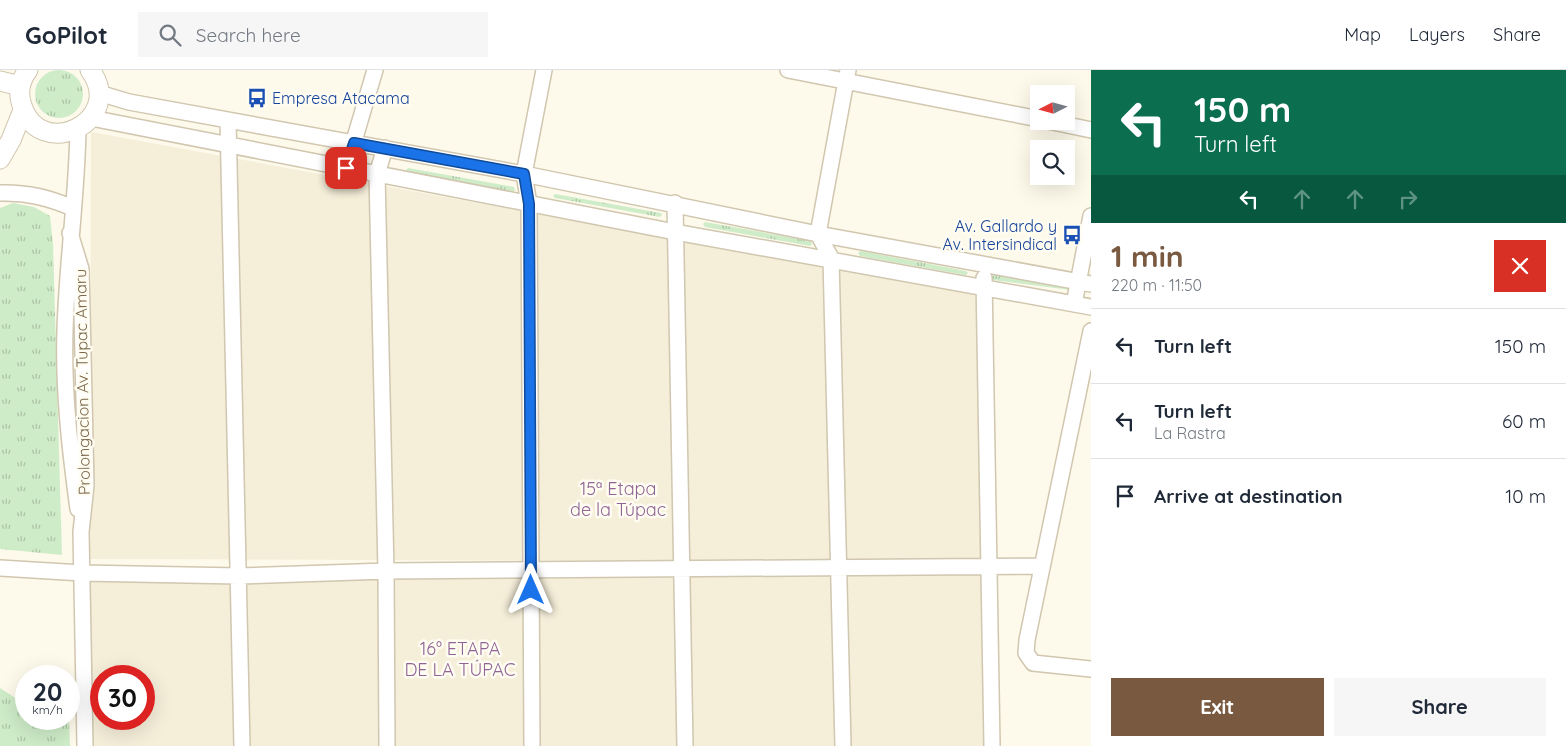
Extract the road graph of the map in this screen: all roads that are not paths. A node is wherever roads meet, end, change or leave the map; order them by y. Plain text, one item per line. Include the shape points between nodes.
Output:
1 (90, 70) edge
2 (376, 70) edge
3 (544, 70) edge
4 (788, 70) edge
5 (847, 75) edge
6 (24, 78) edge
7 (0, 81) edge
8 (99, 93) junction
9 (23, 110) junction
10 (1030, 118) edge
11 (228, 120) junction
12 (85, 124) junction
13 (1075, 127) edge
14 (1091, 130) edge
15 (6, 139) edge
16 (354, 143) junction
17 (228, 144) junction
18 (385, 148) junction
19 (0, 159) edge
20 (346, 168) junction
21 (377, 174) junction
22 (524, 174) junction
23 (0, 193) edge
24 (529, 204) junction
25 (675, 204) junction
26 (73, 208) junction
27 (1091, 216) edge
28 (675, 232) junction
29 (818, 234) junction
30 (831, 258) junction
31 (983, 265) junction
32 (1085, 283) edge
33 (985, 286) junction
34 (1074, 304) junction
35 (1091, 307) edge
36 (1091, 331) edge
37 (839, 566) junction
38 (1042, 566) junction
39 (0, 568) edge
40 (990, 568) junction
41 (531, 570) junction
42 (684, 570) junction
43 (386, 571) junction
44 (82, 573) junction
45 (239, 576) junction
46 (1091, 669) edge
47 (85, 746) edge
48 (242, 746) edge
49 (387, 746) edge
50 (532, 746) edge
51 (685, 746) edge
52 (843, 746) edge
53 (992, 746) edge

1 - 8 street
2 - 16 street
3 - 22 street
4 - 5 street
5 - 10 street
5 - 29 street
6 - 7 street
6 - 9 street via 20,98
8 - 11 street via 129,102
8 - 12 street via 97,106
9 - 12 street via 40,129 52,133 66,133
9 - 15 street
11 - 16 street
11 - 17 street
12 - 17 street
12 - 26 street, Prolongacion Av. Tupac Amaru
13 - 14 street
15 - 19 street
16 - 18 street
16 - 20 street
17 - 20 street
17 - 45 street
18 - 21 street
18 - 22 street
20 - 21 street
21 - 24 street
21 - 43 street
22 - 24 street
22 - 25 street
23 - 26 street via 44,196
24 - 28 street
24 - 41 street
25 - 28 street
25 - 29 street
26 - 44 street, Prolongacion Av. Tupac Amaru via 70,233 81,269 86,485 81,532
27 - 32 street
28 - 30 street
28 - 42 street
29 - 30 street
29 - 31 street
30 - 33 street
30 - 37 street
31 - 32 street
31 - 33 street
32 - 34 street
33 - 34 street
33 - 40 street
34 - 35 street
36 - 38 street
37 - 40 street
37 - 42 street
37 - 52 street
38 - 40 street
38 - 46 street via 1026,653 1033,663
39 - 44 street
40 - 53 street
41 - 42 street
41 - 43 street
41 - 50 street
42 - 51 street
43 - 45 street
43 - 49 street
44 - 45 street
44 - 47 street, Prolongacion Av. Tupac Amaru
45 - 48 street

